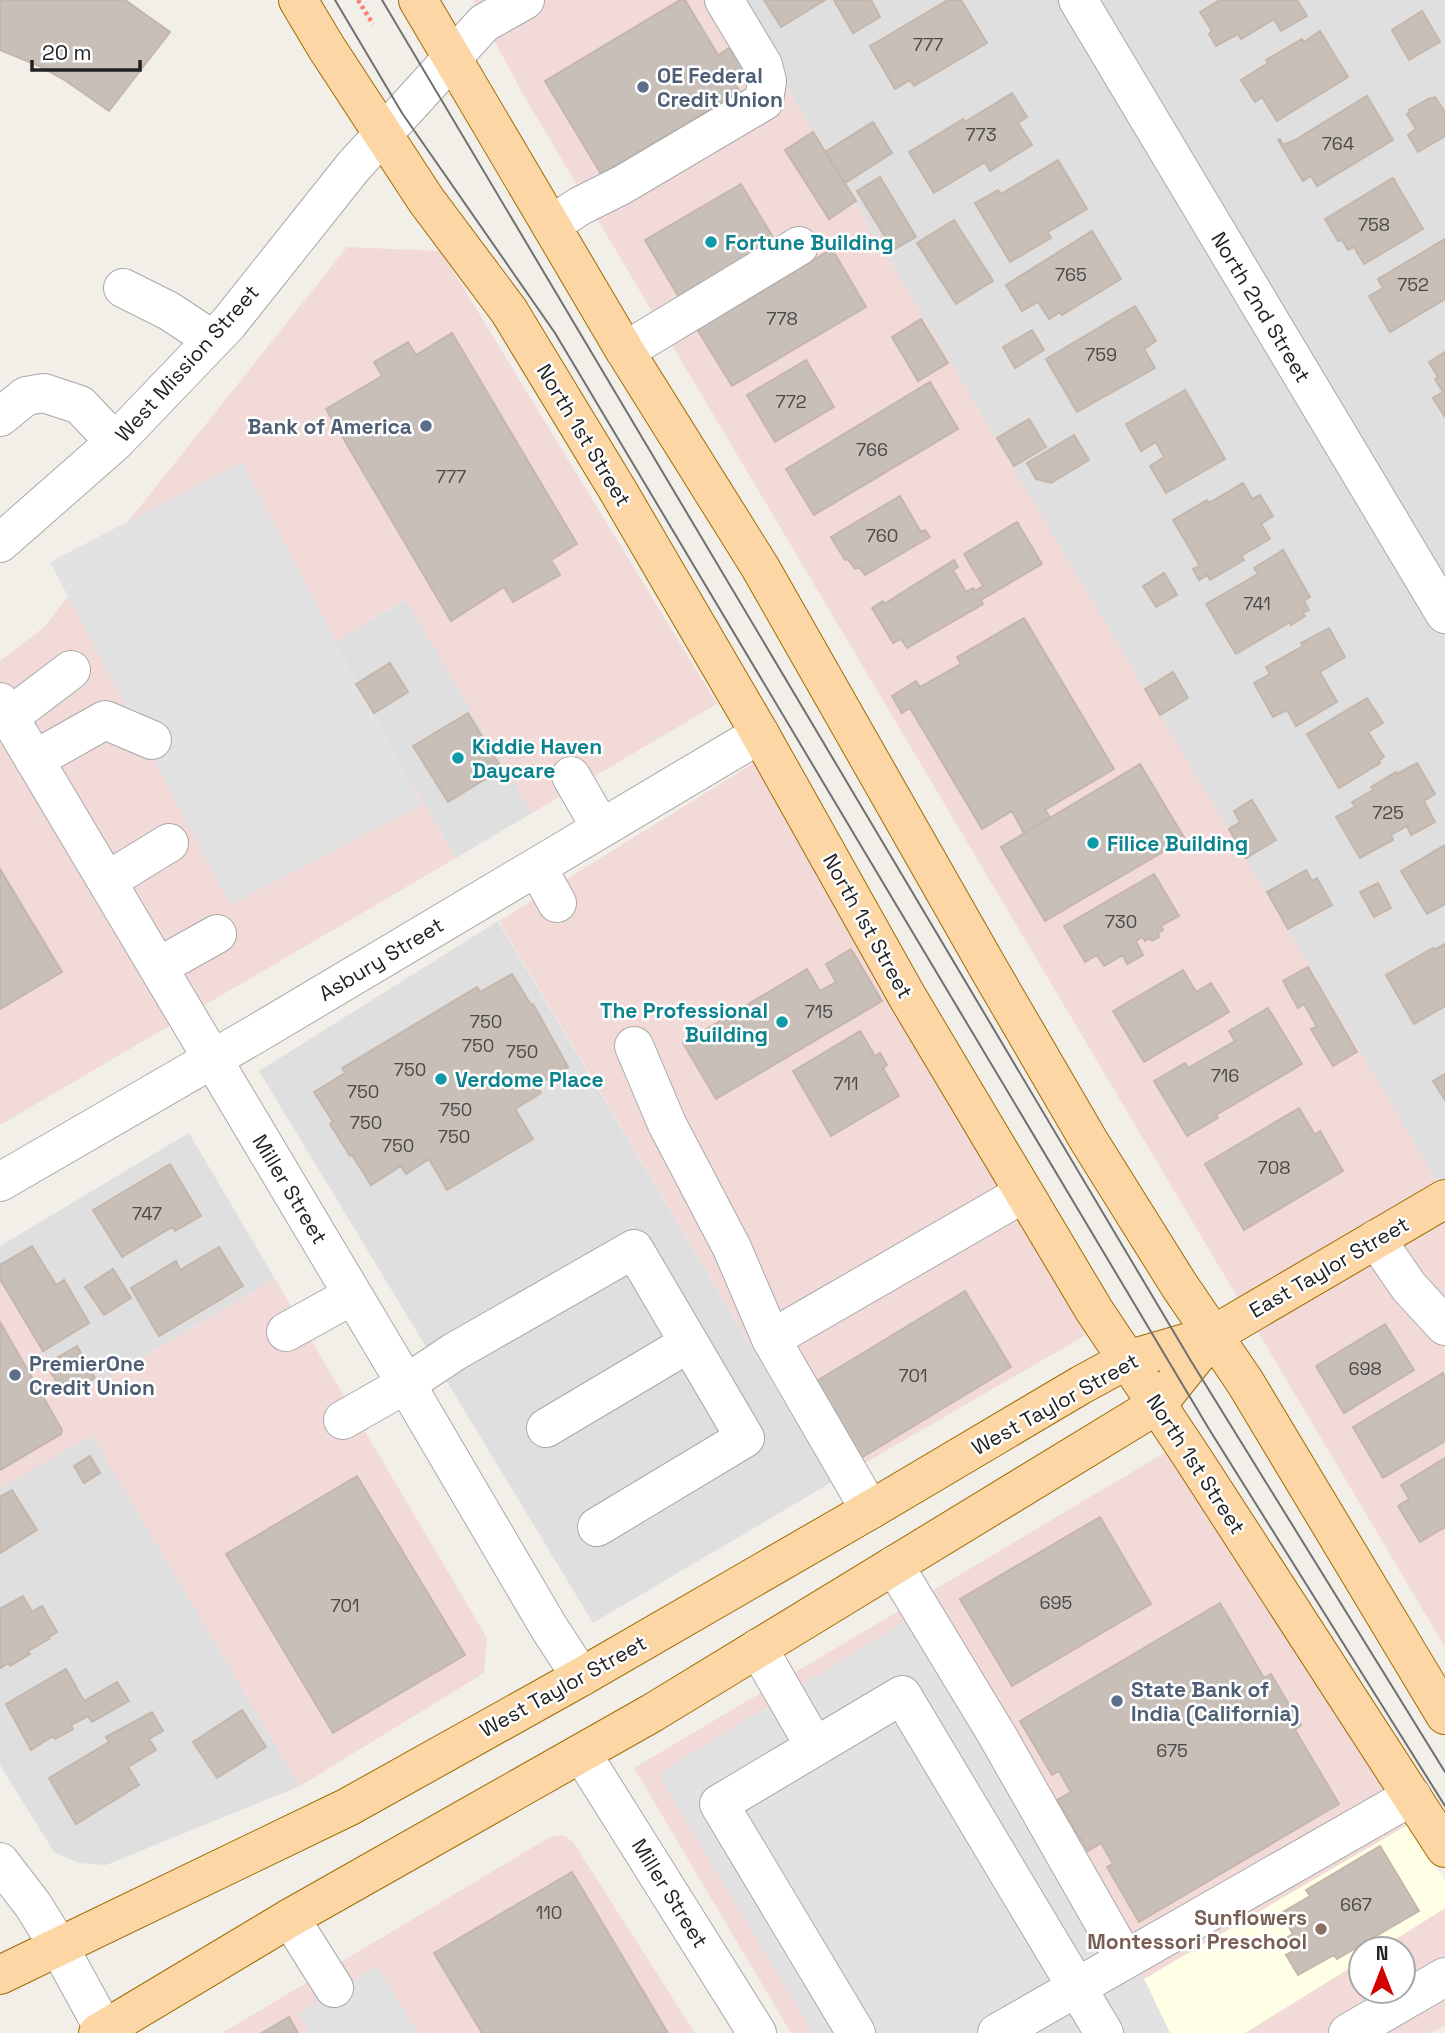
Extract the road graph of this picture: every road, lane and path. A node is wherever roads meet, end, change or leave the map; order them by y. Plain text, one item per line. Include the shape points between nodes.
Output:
1 (298, 0) edge
2 (358, 0) edge
3 (418, 0) edge
4 (525, 0) edge
5 (724, 0) edge
6 (1078, 0) edge
7 (373, 24) dead end
8 (452, 59) junction
9 (383, 135) junction
10 (551, 225) junction
11 (799, 246) dead end
12 (123, 288) dead end
13 (213, 340) junction
14 (625, 351) junction
15 (0, 417) edge
16 (115, 442) junction
17 (0, 543) edge
18 (1445, 614) edge
19 (71, 670) dead end
20 (5, 710) edge
21 (760, 734) junction
22 (152, 740) dead end
23 (34, 760) junction
24 (570, 776) dead end
25 (601, 828) junction
26 (169, 843) dead end
27 (537, 867) junction
28 (107, 881) junction
29 (557, 903) dead end
30 (217, 934) dead end
31 (158, 967) junction
32 (634, 1046) dead end
33 (213, 1059) junction
34 (0, 1182) edge
35 (1024, 1194) junction
36 (1445, 1199) edge
37 (1376, 1239) junction
38 (353, 1295) junction
39 (1445, 1326) edge
40 (286, 1332) dead end
41 (1213, 1335) junction
42 (771, 1339) junction
43 (689, 1343) junction
44 (1127, 1360) junction
45 (406, 1384) junction
46 (1157, 1405) junction
47 (343, 1420) dead end
48 (546, 1428) dead end
49 (870, 1510) junction
50 (597, 1527) dead end
51 (894, 1565) junction
52 (758, 1648) junction
53 (581, 1677) junction
54 (1445, 1715) edge
55 (815, 1747) junction
56 (582, 1754) junction
57 (1412, 1796) junction
58 (1445, 1848) edge
59 (0, 1863) edge
60 (290, 1918) junction
61 (59, 1947) junction
62 (1125, 1960) junction
63 (0, 1975) edge
64 (1445, 1977) edge
65 (1076, 1987) junction
66 (334, 1988) dead end
67 (105, 2032) edge
68 (757, 2033) edge
69 (856, 2033) edge
70 (997, 2033) edge
71 (1104, 2033) edge
72 (1348, 2033) edge

1 - 9 main road, North 1st Street
2 - 7 path
3 - 8 main road
4 - 8 street, West Mission Street via 484,23
5 - 10 street via 763,65 767,81 764,101
6 - 18 street, North 2nd Street
8 - 9 street, West Mission Street
8 - 10 main road
9 - 13 street, West Mission Street
9 - 21 main road, North 1st Street via 509,311
10 - 14 main road
11 - 14 street
12 - 13 street
13 - 16 street, West Mission Street
14 - 41 main road via 760,567 1089,1140
15 - 16 street via 26,396 44,393 80,405
16 - 17 street, West Mission Street
19 - 20 street
20 - 23 street, Miller Street
21 - 25 street, Asbury Street
21 - 35 main road, North 1st Street
22 - 23 street via 104,720
23 - 28 street, Miller Street
24 - 25 street
25 - 27 street, Asbury Street
26 - 28 street
27 - 29 street
27 - 33 street, Asbury Street
28 - 31 street, Miller Street
30 - 31 street
31 - 33 street, Miller Street
32 - 42 street
33 - 34 street, Asbury Street
33 - 38 street, Miller Street
35 - 42 street
35 - 44 main road, North 1st Street
36 - 37 main road, East Taylor Street
37 - 39 street via 1409,1287
37 - 41 main road, East Taylor Street
38 - 40 street
38 - 45 street, Miller Street
41 - 44 main road, West Taylor Street
41 - 46 main road
41 - 54 main road
42 - 49 street
43 - 45 street via 634,1250
43 - 48 street
43 - 50 street via 746,1438
44 - 46 main road, North 1st Street
44 - 49 main road, West Taylor Street
45 - 47 street
45 - 53 street, Miller Street
46 - 51 main road
46 - 57 main road, North 1st Street
49 - 53 main road, West Taylor Street
51 - 52 main road
51 - 62 street
52 - 55 street
52 - 56 main road
53 - 61 main road, West Taylor Street via 348,1807
55 - 65 street via 902,1695
55 - 69 street via 719,1804
56 - 60 main road
56 - 68 street, Miller Street
57 - 58 main road, North 1st Street
57 - 62 street
59 - 61 street
60 - 66 street
60 - 67 main road
61 - 63 main road, West Taylor Street
61 - 67 street
62 - 65 street
64 - 72 street
65 - 70 street
65 - 71 street

